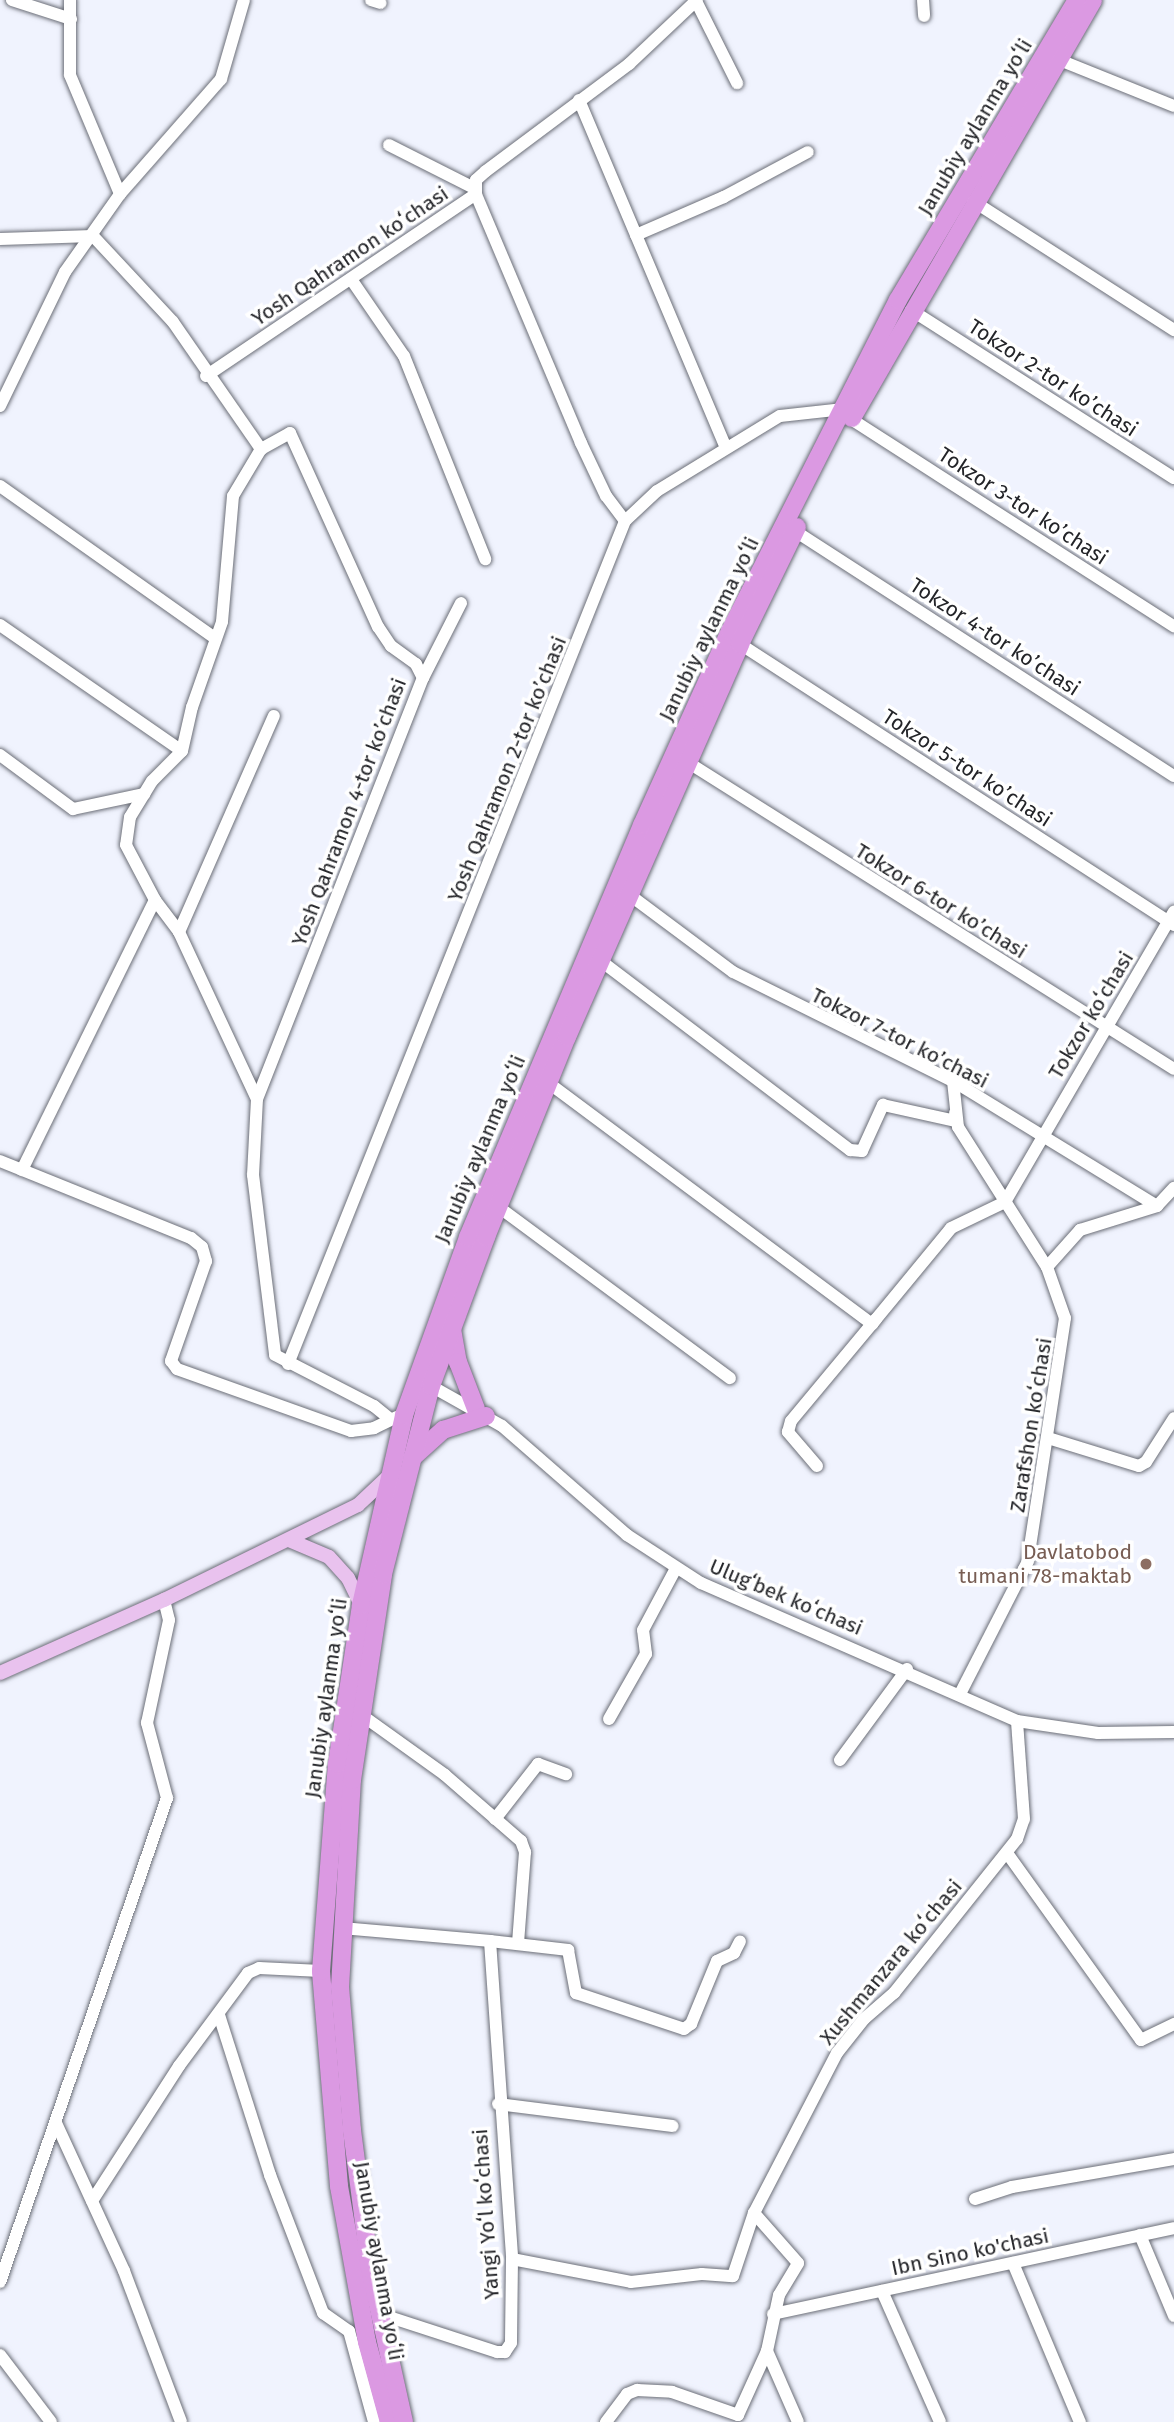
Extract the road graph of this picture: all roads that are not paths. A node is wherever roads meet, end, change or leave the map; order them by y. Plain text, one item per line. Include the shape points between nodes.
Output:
1 (12, 0) edge
2 (70, 0) edge
3 (244, 0) edge
4 (696, 0) edge
5 (923, 0) edge
6 (1077, 0) edge
7 (1093, 0) edge
8 (924, 16) dead end
9 (71, 19) junction
10 (1057, 59) junction
11 (737, 83) dead end
12 (579, 100) junction
13 (1174, 106) edge
14 (389, 145) dead end
15 (808, 152) dead end
16 (475, 191) junction
17 (120, 194) junction
18 (973, 201) junction
19 (636, 235) junction
20 (93, 236) junction
21 (0, 239) edge
22 (351, 279) junction
23 (911, 310) junction
24 (1174, 330) edge
25 (206, 376) junction
26 (0, 406) edge
27 (848, 414) junction
28 (725, 446) junction
29 (261, 449) junction
30 (1174, 478) edge
31 (0, 486) edge
32 (625, 521) junction
33 (795, 531) junction
34 (485, 559) dead end
35 (461, 603) dead end
36 (0, 625) edge
37 (1174, 626) edge
38 (215, 638) junction
39 (740, 644) junction
40 (423, 678) junction
41 (274, 716) dead end
42 (182, 751) junction
43 (0, 755) edge
44 (689, 764) junction
45 (1174, 776) edge
46 (144, 794) junction
47 (631, 896) junction
48 (155, 900) junction
49 (1172, 920) edge
50 (179, 932) junction
51 (601, 961) junction
52 (1105, 1029) junction
53 (1174, 1069) edge
54 (953, 1081) junction
55 (550, 1084) junction
56 (257, 1099) junction
57 (956, 1121) junction
58 (1041, 1137) junction
59 (0, 1161) edge
60 (22, 1170) junction
61 (1174, 1188) edge
62 (1005, 1202) junction
63 (1157, 1206) junction
64 (500, 1208) junction
65 (1047, 1267) junction
66 (872, 1324) junction
67 (452, 1327) junction
68 (288, 1364) junction
69 (730, 1378) dead end
70 (431, 1385) junction
71 (481, 1412) junction
72 (397, 1417) junction
73 (1174, 1418) edge
74 (1048, 1438) junction
75 (412, 1458) junction
76 (817, 1466) dead end
77 (390, 1475) junction
78 (289, 1540) junction
79 (675, 1570) junction
80 (164, 1600) junction
81 (361, 1605) junction
82 (907, 1669) junction
83 (0, 1673) edge
84 (960, 1695) junction
85 (363, 1716) junction
86 (609, 1719) dead end
87 (1017, 1721) junction
88 (1174, 1732) edge
89 (840, 1760) dead end
90 (566, 1774) dead end
91 (495, 1819) junction
92 (1007, 1853) junction
93 (342, 1928) junction
94 (490, 1941) junction
95 (740, 1941) dead end
96 (518, 1942) junction
97 (321, 1971) junction
98 (219, 2015) junction
99 (1174, 2024) edge
100 (498, 2104) junction
101 (56, 2123) junction
102 (673, 2126) dead end
103 (1174, 2159) edge
104 (975, 2199) dead end
105 (92, 2201) junction
106 (754, 2213) junction
107 (1174, 2228) edge
108 (1140, 2235) junction
109 (512, 2259) junction
110 (1013, 2263) junction
111 (0, 2281) edge
112 (882, 2291) junction
113 (773, 2314) junction
114 (380, 2315) junction
115 (1174, 2316) edge
116 (767, 2351) junction
117 (0, 2355) edge
118 (737, 2419) edge
119 (51, 2422) edge
120 (181, 2422) edge
121 (374, 2422) edge
122 (389, 2422) edge
123 (404, 2422) edge
124 (606, 2422) edge
125 (798, 2422) edge
126 (940, 2422) edge
127 (1080, 2422) edge

1 - 9 street
2 - 9 street
3 - 17 street via 221,79
4 - 11 street
4 - 12 street, Yosh Qahramon koʻchasi via 629,64
5 - 8 street
6 - 27 highway, Janubiy aylanma yoʻli via 898,300
7 - 10 highway, Janubiy aylanma yoʻli
9 - 17 street via 70,75
10 - 13 street
10 - 18 highway, Janubiy aylanma yoʻli
12 - 16 street, Yosh Qahramon koʻchasi via 486,171
12 - 19 street
14 - 16 street
15 - 19 street via 724,197
16 - 22 street, Yosh Qahramon koʻchasi
16 - 32 street via 581,443 606,496
17 - 20 street
18 - 23 highway, Janubiy aylanma yoʻli
18 - 24 street
19 - 28 street
20 - 21 street
20 - 25 street via 173,322
20 - 26 street via 65,272
22 - 25 street, Yosh Qahramon koʻchasi
22 - 34 street via 404,356
23 - 27 highway, Janubiy aylanma yoʻli
23 - 30 street, Tokzor 2-tor koʼchasi
25 - 29 street
27 - 28 street via 780,416
27 - 33 highway, Janubiy aylanma yoʻli
27 - 37 street, Tokzor 3-tor koʼchasi
27 - 72 highway, Janubiy aylanma yoʻli via 730,631 642,825
28 - 32 street via 657,491
29 - 38 street via 233,496 226,593
29 - 40 street, Yosh Qahramon 4-tor koʼchasi via 286,433 296,438 378,626 391,646 416,664
31 - 38 street
32 - 68 street, Yosh Qahramon 2-tor koʼchasi
33 - 39 highway, Janubiy aylanma yoʻli
33 - 45 street, Tokzor 4-tor koʼchasi
35 - 40 street
36 - 42 street
38 - 42 street
39 - 44 highway, Janubiy aylanma yoʻli
39 - 49 street, Tokzor 5-tor koʼchasi
40 - 56 street, Yosh Qahramon 4-tor koʼchasi
41 - 50 street
42 - 46 street
43 - 46 street via 73,809
44 - 47 highway, Janubiy aylanma yoʻli
44 - 52 street, Tokzor 6-tor koʼchasi
46 - 48 street via 130,817 126,845
47 - 51 highway, Janubiy aylanma yoʻli
47 - 54 street, Tokzor 7-tor koʼchasi via 733,972
48 - 50 street
48 - 60 street
49 - 52 street, Tokzor koʻchasi
50 - 56 street
51 - 55 highway, Janubiy aylanma yoʻli
51 - 57 street via 849,1150 862,1151 883,1105
52 - 53 street, Tokzor 6-tor koʼchasi
52 - 58 street, Tokzor koʻchasi
54 - 57 street
54 - 58 street, Tokzor 7-tor koʼchasi
55 - 64 highway, Janubiy aylanma yoʻli
55 - 66 street
56 - 68 street via 253,1175 270,1342 275,1354
57 - 62 street, Zarafshon koʻchasi
58 - 62 street
58 - 63 street, Tokzor 7-tor koʼchasi
59 - 60 street
60 - 72 street via 191,1238 201,1247 206,1261 171,1360 177,1369 351,1432
61 - 63 street
62 - 65 street, Zarafshon koʻchasi
62 - 66 street via 951,1227
63 - 65 street via 1080,1230
64 - 67 highway, Janubiy aylanma yoʻli
64 - 69 street
65 - 74 street, Zarafshon koʻchasi via 1065,1318
66 - 76 street via 790,1421 788,1433
67 - 70 highway, Janubiy aylanma yoʻli
67 - 71 highway via 458,1362
68 - 72 street
70 - 71 street, Ulugʻbek koʻchasi
70 - 75 highway, Janubiy aylanma yoʻli
71 - 75 highway via 443,1430
71 - 79 street, Ulugʻbek koʻchasi via 626,1535
72 - 77 highway, Janubiy aylanma yoʻli
73 - 74 street via 1139,1466
74 - 84 street, Zarafshon koʻchasi via 1028,1561
75 - 85 highway, Janubiy aylanma yoʻli via 383,1573
77 - 78 main road via 358,1505
77 - 81 highway, Janubiy aylanma yoʻli
78 - 80 main road
78 - 81 main road via 329,1557 348,1578
79 - 82 street, Ulugʻbek koʻchasi
79 - 86 street via 643,1630 646,1654
80 - 83 main road
80 - 101 street via 169,1620 147,1723 167,1797
81 - 97 highway, Janubiy aylanma yoʻli via 337,1764
82 - 84 street, Ulugʻbek koʻchasi
82 - 89 street
84 - 87 street, Ulugʻbek koʻchasi
85 - 91 street via 445,1775
85 - 93 highway, Janubiy aylanma yoʻli via 352,1780
87 - 88 street, Ulugʻbek koʻchasi via 1098,1733
87 - 92 street, Xushmanzara koʻchasi via 1024,1819
90 - 91 street via 537,1764
91 - 96 street via 524,1846
92 - 99 street via 1141,2040
92 - 106 street, Xushmanzara koʻchasi via 894,1993 849,2035
93 - 94 street
93 - 114 highway, Janubiy aylanma yoʻli via 340,1987 352,2130
94 - 96 street
94 - 100 street, Yangi Yoʻl koʻchasi
95 - 96 street via 734,1954 717,1961 691,2024 684,2029 583,1998 573,1985 568,1950
97 - 98 street via 253,1970
97 - 122 highway, Janubiy aylanma yoʻli via 339,2186 367,2342
98 - 105 street via 179,2066
98 - 121 street via 270,2175 323,2313 349,2331
100 - 102 street
100 - 109 street, Yangi Yoʻl koʻchasi
101 - 105 street
101 - 111 street
103 - 104 street via 1012,2187
105 - 120 street via 124,2270
106 - 109 street, Xushmanzara koʻchasi via 738,2270 729,2277 702,2274 631,2282
106 - 113 street via 797,2263
107 - 108 street, Ibn Sino ko'chasi
108 - 110 street, Ibn Sino ko'chasi
108 - 115 street
109 - 114 street, Yangi Yoʻl koʻchasi via 511,2343 505,2352
110 - 112 street, Ibn Sino ko'chasi
110 - 127 street
112 - 113 street, Ibn Sino ko'chasi
112 - 126 street
113 - 116 street
114 - 123 highway, Janubiy aylanma yoʻli
116 - 118 street
116 - 125 street
117 - 119 street
118 - 124 street via 672,2392 637,2390 626,2394

